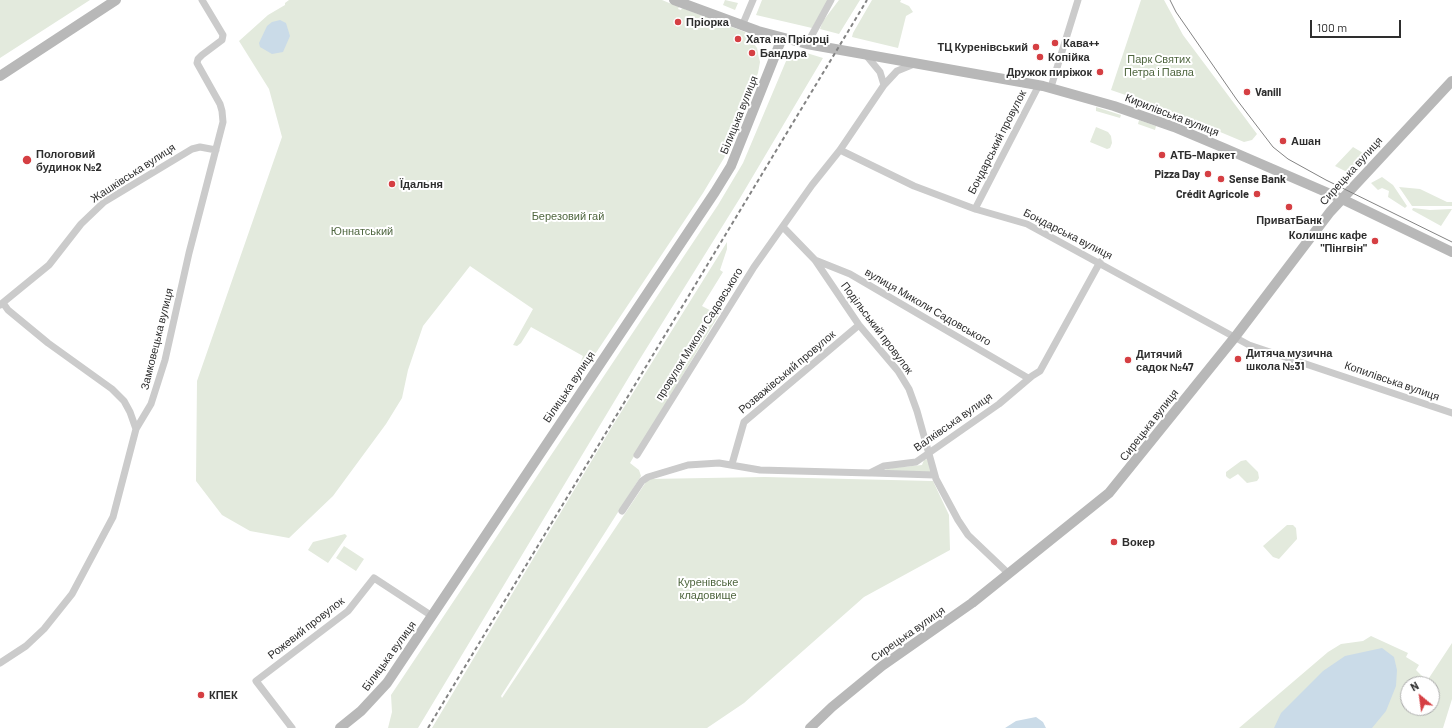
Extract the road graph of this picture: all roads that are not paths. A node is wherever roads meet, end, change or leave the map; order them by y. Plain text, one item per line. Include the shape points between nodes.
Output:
1 (116, 0) edge
2 (202, 0) edge
3 (674, 0) edge
4 (753, 0) edge
5 (831, 0) edge
6 (1078, 0) edge
7 (742, 26) junction
8 (782, 38) junction
9 (807, 44) junction
10 (866, 55) junction
11 (916, 64) junction
12 (0, 76) edge
13 (1452, 81) edge
14 (884, 85) junction
15 (1039, 85) junction
16 (1051, 88) junction
17 (216, 150) junction
18 (840, 150) junction
19 (1342, 199) junction
20 (975, 209) junction
21 (783, 227) junction
22 (1452, 252) edge
23 (815, 260) junction
24 (1100, 262) junction
25 (1, 304) edge
26 (859, 325) junction
27 (1235, 337) junction
28 (1028, 378) junction
29 (1452, 413) edge
30 (136, 429) junction
31 (636, 455) dead end
32 (929, 455) junction
33 (732, 464) junction
34 (870, 473) junction
35 (934, 475) junction
36 (622, 511) dead end
37 (1009, 574) junction
38 (432, 616) junction
39 (0, 663) edge
40 (292, 728) edge
41 (340, 728) edge
42 (810, 728) edge

1 - 12 main road
2 - 17 street, Замковецька вулиця via 223,35 222,40 202,55 197,63 222,111 223,122
3 - 7 main road, Кирилівська вулиця
4 - 7 street
5 - 9 street
6 - 16 street
7 - 8 main road, Кирилівська вулиця
8 - 9 main road, Кирилівська вулиця
8 - 38 main road, Білицька вулиця via 731,166
9 - 10 main road, Кирилівська вулиця
10 - 11 main road, Кирилівська вулиця
10 - 14 street via 880,72
11 - 14 street via 897,71
11 - 15 main road, Кирилівська вулиця
13 - 19 main road, Сирецька вулиця
14 - 18 street
15 - 16 main road, Кирилівська вулиця
15 - 20 street, Бондарський провулок
16 - 19 main road, Кирилівська вулиця via 1178,128
17 - 25 street, Жашківська вулиця via 200,146 192,148 104,202 81,224 49,264
17 - 30 street, Замковецька вулиця via 165,360 151,404
18 - 20 street, Бондарська вулиця via 914,186
18 - 21 street
19 - 22 main road, Кирилівська вулиця
19 - 27 main road, Сирецька вулиця via 1298,252
20 - 24 street, Бондарська вулиця via 1027,224
21 - 23 street, Подільський провулок
21 - 31 street, провулок Миколи Садовського via 754,267
23 - 26 street, Подільський провулок
23 - 28 street, вулиця Миколи Садовського via 850,274
24 - 27 street, Бондарська вулиця
24 - 28 street, Валківська вулиця via 1040,370
25 - 30 street, Жашківська вулиця via 124,401
26 - 32 street, Подільський провулок via 895,367 909,389
26 - 33 street, Розважівський провулок via 744,422
27 - 29 street, Копилівська вулиця via 1249,345
27 - 37 main road, Сирецька вулиця via 1114,489
28 - 32 street, Валківська вулиця via 999,404
30 - 39 street, Замковецька вулиця via 113,517 72,594 44,629 26,646
32 - 34 street, Валківська вулиця via 914,463 884,466
32 - 35 street, Подільський провулок
33 - 34 street, Валківська вулиця via 760,470
33 - 36 street, Валківська вулиця via 688,465 648,477 642,481
34 - 35 street
35 - 37 street, Подільський провулок via 968,535
37 - 42 main road, Сирецька вулиця via 882,666
38 - 40 street, Рожевий провулок via 374,578 348,610 256,681
38 - 41 main road, Білицька вулиця via 387,683 361,711

